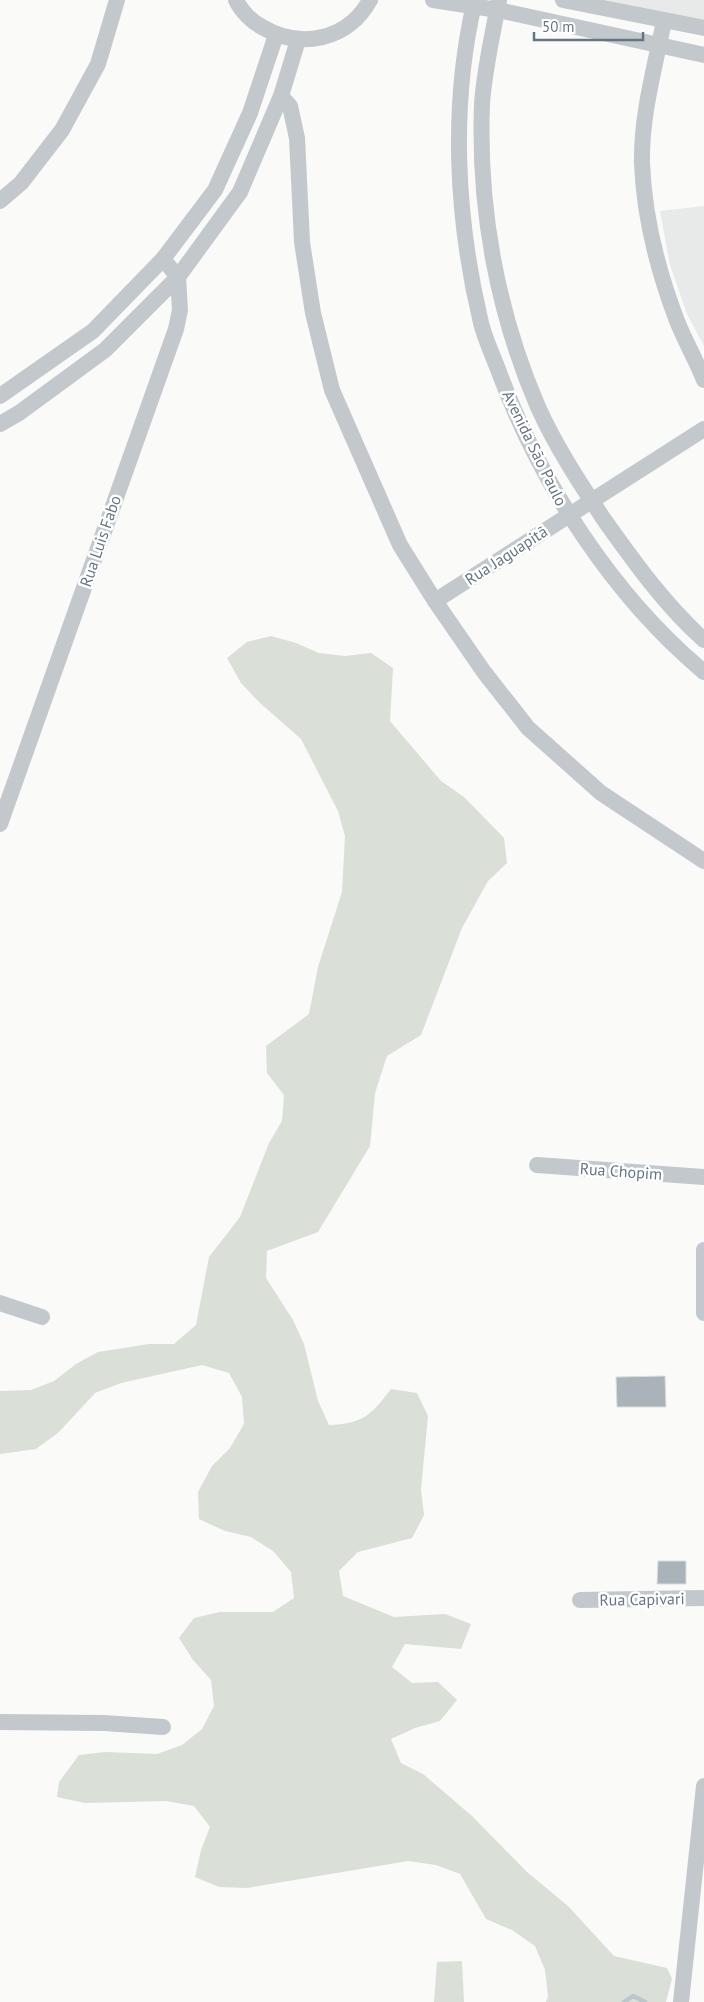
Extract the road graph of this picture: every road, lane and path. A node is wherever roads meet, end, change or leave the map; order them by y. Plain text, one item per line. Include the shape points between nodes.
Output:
1 (118, 0) edge
2 (236, 0) edge
3 (370, 0) edge
4 (433, 0) edge
5 (563, 0) edge
6 (474, 3) edge
7 (498, 5) edge
8 (664, 21) junction
9 (704, 28) edge
10 (276, 35) junction
11 (298, 40) junction
12 (659, 47) junction
13 (704, 55) edge
14 (281, 96) junction
15 (0, 201) edge
16 (163, 259) junction
17 (178, 277) junction
18 (704, 380) edge
19 (0, 396) edge
20 (0, 424) edge
21 (704, 429) edge
22 (592, 501) junction
23 (569, 515) junction
24 (434, 601) junction
25 (704, 640) edge
26 (704, 672) edge
27 (0, 824) edge
28 (704, 861) edge
29 (537, 1165) dead end
30 (704, 1177) edge
31 (704, 1250) edge
32 (0, 1302) edge
33 (704, 1306) edge
34 (704, 1313) edge
35 (42, 1317) dead end
36 (704, 1598) edge
37 (580, 1600) dead end
38 (0, 1722) edge
39 (163, 1728) dead end
40 (704, 1786) edge
41 (682, 2000) edge

1 - 15 street via 98,64 62,130 21,183
2 - 10 street via 254,23
3 - 11 street via 364,12 345,28 322,38
4 - 6 street
5 - 8 street
6 - 7 street
6 - 23 street, Avenida São Paulo via 461,82 458,132 466,237 481,324 512,408
7 - 12 street
7 - 22 street, Avenida São Paulo via 482,103 484,207 497,281 510,331 538,407
8 - 9 street
8 - 12 street
10 - 11 street
10 - 16 street via 250,113 215,190
11 - 14 street
12 - 13 street
12 - 18 street via 646,108 642,162 647,216 660,270 678,322
14 - 17 street via 240,192
14 - 24 street via 290,106 296,128 302,242 313,314 332,390 400,545
16 - 17 street
16 - 19 street via 93,331
17 - 20 street via 105,350
17 - 27 street, Rua Luis Fabo via 180,310 176,329
21 - 22 street, Rua Jaguapitã
22 - 23 street, Rua Jaguapitã
22 - 25 street, Avenida São Paulo via 633,561 684,622
23 - 24 street, Rua Jaguapitã
23 - 26 street, Avenida São Paulo via 642,614
24 - 28 street via 528,728 602,793
29 - 30 street, Rua Chopim
31 - 33 street
32 - 35 street
33 - 34 street
36 - 37 street, Rua Capivari
38 - 39 street via 104,1723
40 - 41 street

